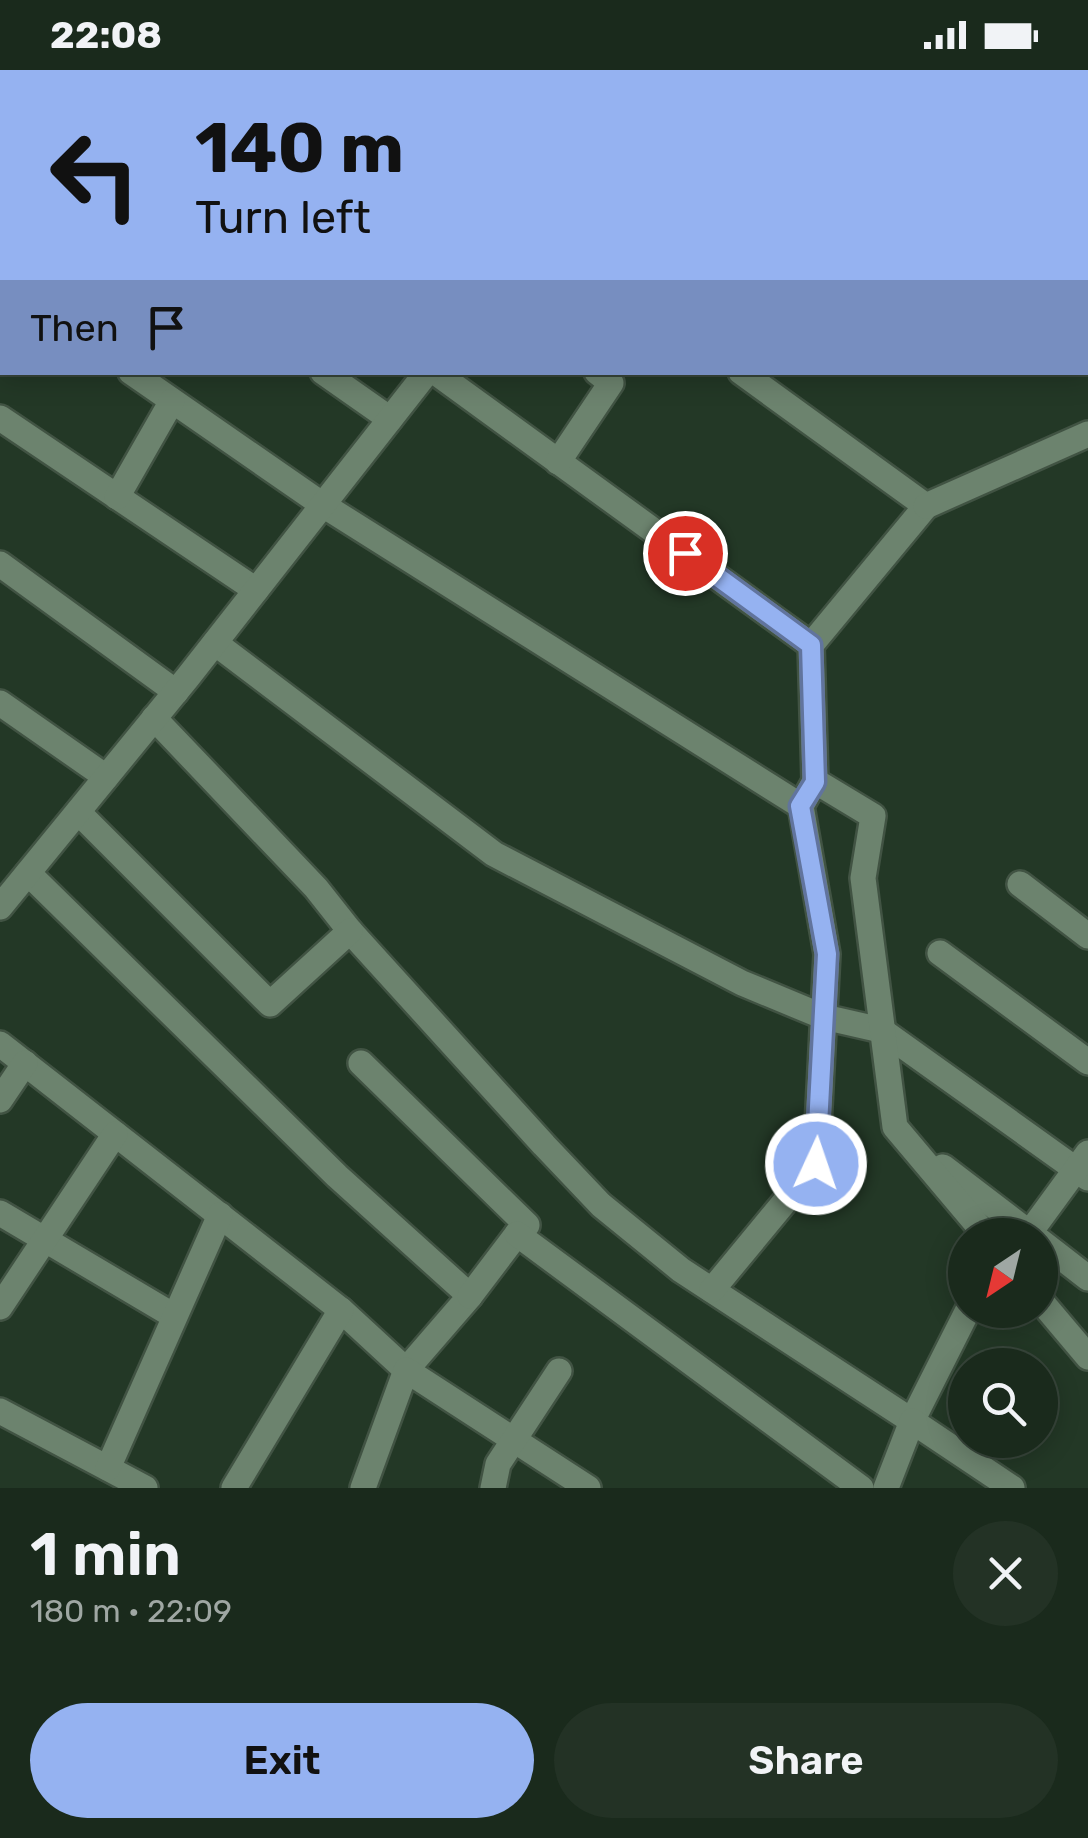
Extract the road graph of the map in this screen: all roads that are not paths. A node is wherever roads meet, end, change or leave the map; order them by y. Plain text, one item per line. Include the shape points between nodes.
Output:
1 (135, 375) edge
2 (327, 375) edge
3 (425, 375) edge
4 (439, 375) edge
5 (602, 375) edge
6 (744, 375) edge
7 (172, 401) junction
8 (0, 418) edge
9 (390, 419) junction
10 (1088, 434) edge
11 (558, 462) junction
12 (117, 497) junction
13 (322, 506) junction
14 (926, 506) junction
15 (0, 564) edge
16 (256, 590) junction
17 (215, 643) junction
18 (811, 645) junction
19 (176, 692) junction
20 (2, 709) edge
21 (154, 718) junction
22 (106, 777) junction
23 (815, 782) junction
24 (800, 806) junction
25 (78, 812) junction
26 (28, 873) junction
27 (1020, 884) dead end
28 (0, 907) edge
29 (350, 931) junction
30 (1088, 936) edge
31 (940, 953) dead end
32 (824, 1016) junction
33 (881, 1030) junction
34 (0, 1044) edge
35 (1088, 1062) edge
36 (25, 1063) junction
37 (361, 1064) dead end
38 (0, 1100) edge
39 (115, 1134) junction
40 (903, 1137) junction
41 (1084, 1167) edge
42 (0, 1213) edge
43 (220, 1215) junction
44 (972, 1218) edge
45 (1009, 1218) edge
46 (1046, 1218) edge
47 (516, 1234) junction
48 (45, 1240) junction
49 (1058, 1256) edge
50 (1088, 1278) edge
51 (712, 1290) junction
52 (470, 1296) junction
53 (0, 1308) edge
54 (341, 1310) junction
55 (174, 1316) junction
56 (1058, 1321) edge
57 (959, 1328) edge
58 (1088, 1357) edge
59 (406, 1370) junction
60 (559, 1371) dead end
61 (0, 1412) edge
62 (912, 1422) junction
63 (514, 1440) junction
64 (108, 1468) junction
65 (145, 1488) edge
66 (234, 1488) edge
67 (362, 1488) edge
68 (492, 1488) edge
69 (588, 1488) edge
70 (861, 1488) edge
71 (886, 1488) edge
72 (1012, 1488) edge

1 - 7 street
2 - 9 street
3 - 9 street
4 - 11 street
5 - 11 street via 611,383
6 - 14 street
7 - 12 street
7 - 13 street
8 - 12 street
9 - 13 street
10 - 14 street
11 - 18 street
12 - 16 street
13 - 16 street
13 - 24 street
14 - 18 street
15 - 19 street
16 - 17 street
17 - 19 street
17 - 32 street via 494,854 742,983
18 - 23 street
19 - 21 street
20 - 22 street
21 - 22 street
21 - 29 street
22 - 25 street
23 - 24 street
23 - 33 street via 872,816 863,878
24 - 32 street via 827,954
25 - 26 street
25 - 29 street via 270,1004
26 - 28 street
26 - 52 street via 337,1176
27 - 30 street
29 - 51 street via 602,1205
31 - 35 street
32 - 33 street
32 - 51 street via 816,1164
33 - 40 street via 895,1127
33 - 41 street
34 - 36 street
36 - 38 street
36 - 39 street
37 - 47 street via 527,1224
39 - 43 street
39 - 48 street
40 - 44 street
40 - 45 street
41 - 46 street
42 - 48 street
43 - 54 street
43 - 55 street
47 - 52 street
47 - 70 street
48 - 53 street
48 - 55 street
49 - 50 street
51 - 62 street
52 - 59 street
54 - 59 street
54 - 66 street
55 - 64 street
56 - 58 street
57 - 62 street
59 - 63 street
59 - 67 street
60 - 63 street
61 - 64 street
62 - 71 street
62 - 72 street
63 - 68 street
63 - 69 street
64 - 65 street

